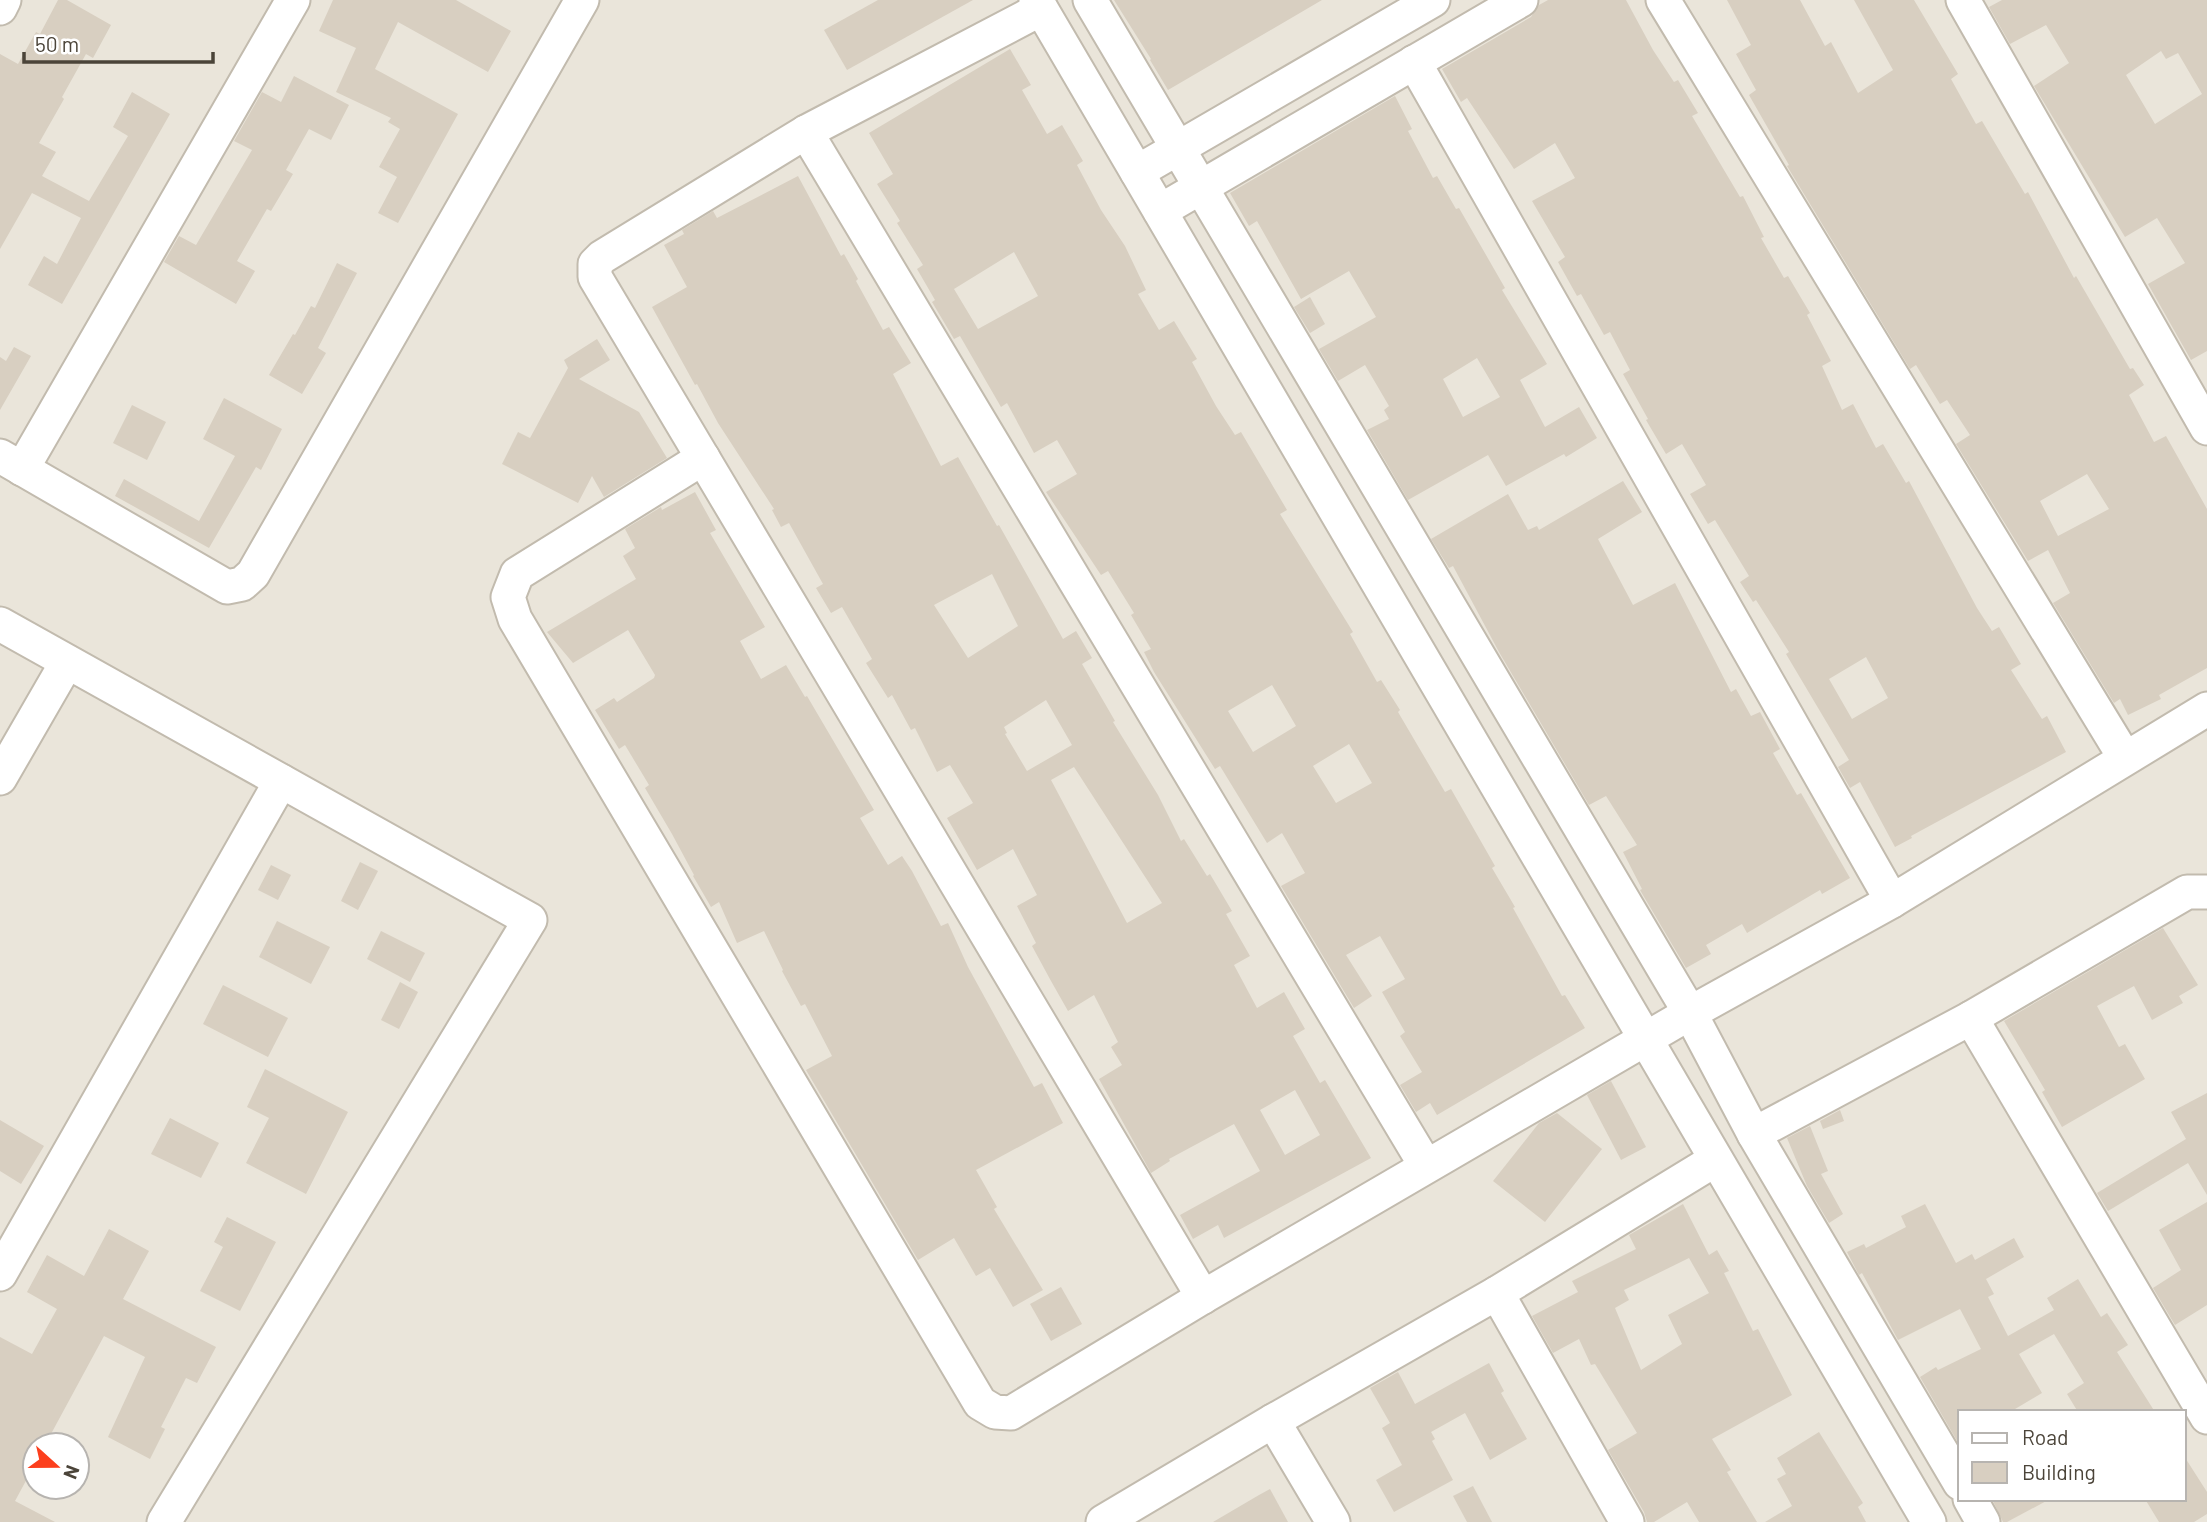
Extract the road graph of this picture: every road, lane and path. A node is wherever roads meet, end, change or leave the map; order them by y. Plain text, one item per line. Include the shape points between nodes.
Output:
1 (4, 0) edge
2 (293, 0) edge
3 (582, 0) edge
4 (1090, 0) edge
5 (1433, 0) edge
6 (1521, 0) edge
7 (1663, 0) edge
8 (1963, 0) edge
9 (1039, 4) edge
10 (0, 8) edge
11 (1385, 12) edge
12 (1414, 62) junction
13 (806, 132) junction
14 (1179, 149) junction
15 (1137, 172) junction
16 (1202, 187) junction
17 (1160, 211) junction
18 (2207, 428) edge
19 (703, 458) junction
20 (11, 463) edge
21 (0, 624) edge
22 (67, 662) junction
23 (2207, 709) edge
24 (2125, 758) junction
25 (0, 778) edge
26 (281, 781) junction
27 (2207, 892) edge
28 (1892, 901) junction
29 (1690, 1013) junction
30 (1971, 1018) junction
31 (1644, 1040) junction
32 (1754, 1134) junction
33 (1715, 1160) junction
34 (1426, 1166) junction
35 (0, 1274) edge
36 (1497, 1293) junction
37 (1203, 1297) junction
38 (2207, 1417) edge
39 (1273, 1421) junction
40 (1958, 1480) edge
41 (1971, 1501) edge
42 (164, 1522) edge
43 (1103, 1522) edge
44 (1333, 1522) edge
45 (1628, 1522) edge
46 (1929, 1522) edge
47 (1983, 1522) edge

1 - 10 street
2 - 20 street
3 - 20 street via 253,574 242,584 227,587
4 - 14 street
5 - 11 street
6 - 12 street
7 - 24 street
8 - 18 street
9 - 13 street
9 - 15 street
11 - 14 street
12 - 16 street
12 - 28 street
13 - 19 street via 595,264 595,277
13 - 34 street
14 - 15 street
14 - 16 street
15 - 17 street
16 - 17 street
16 - 29 street
17 - 31 street
19 - 37 street
19 - 37 street via 517,574 508,597 515,619 980,1403 995,1412 1011,1413
21 - 22 street
22 - 25 street
22 - 26 street
23 - 24 street
24 - 28 street
26 - 35 street
26 - 42 street via 530,920
27 - 30 street via 2187,891
28 - 29 street
29 - 31 street
29 - 32 street
30 - 32 street
30 - 38 street
31 - 33 street
31 - 34 street
32 - 40 street
33 - 36 street
33 - 46 street
34 - 37 street
36 - 39 street
36 - 45 street
39 - 43 street
39 - 44 street
41 - 47 street

